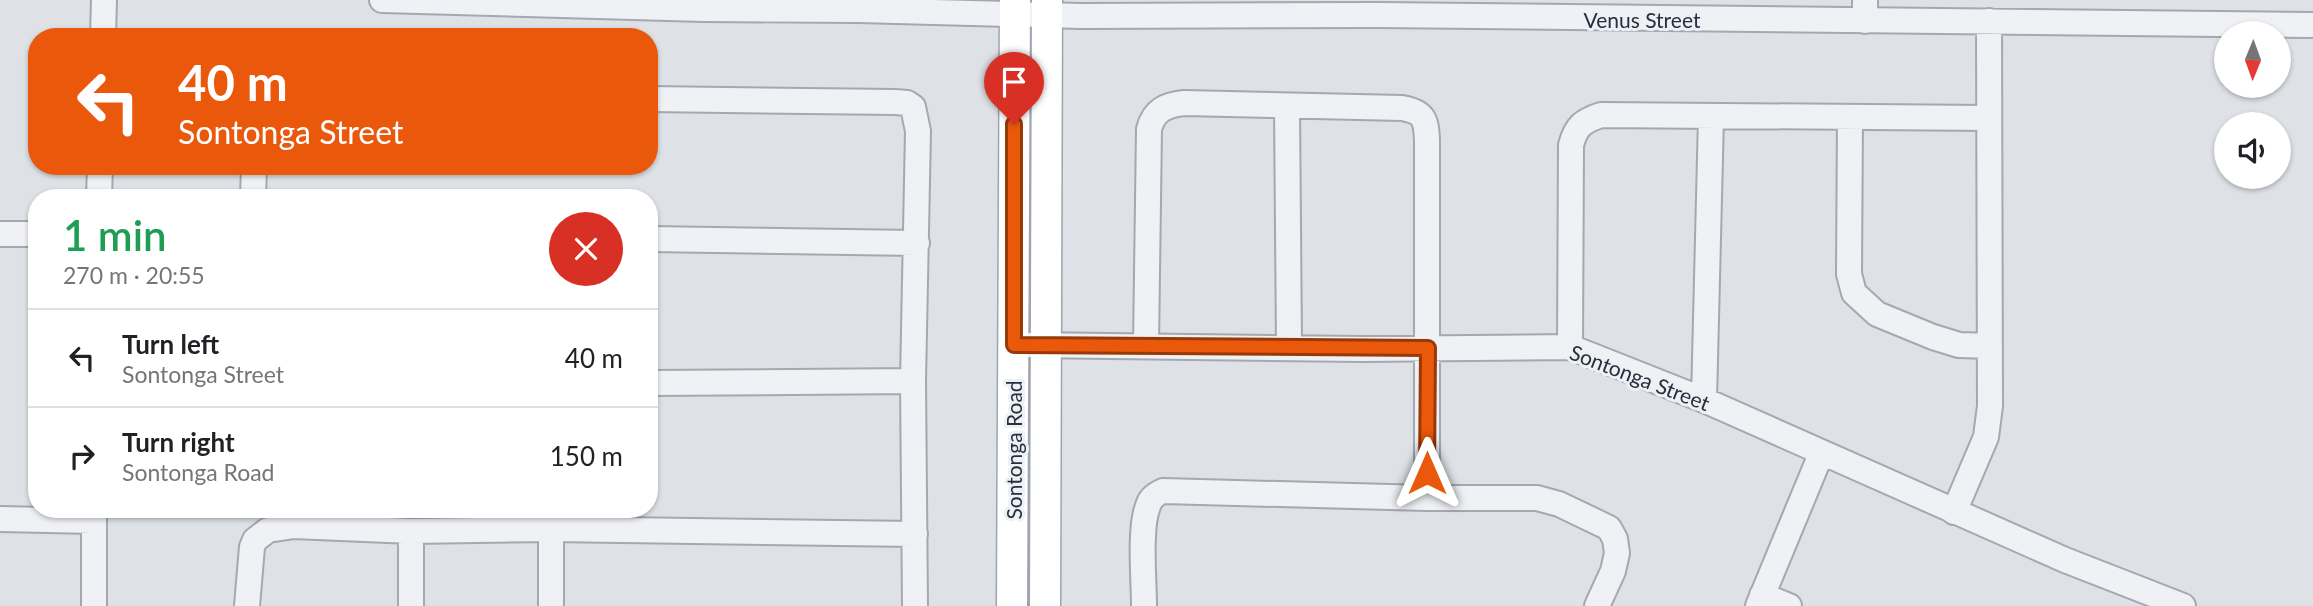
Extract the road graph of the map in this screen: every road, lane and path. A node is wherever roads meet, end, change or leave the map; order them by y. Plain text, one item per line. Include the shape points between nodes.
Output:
1 (104, 0) edge
2 (382, 0) edge
3 (704, 5) edge
4 (859, 5) edge
5 (1015, 7) edge
6 (1047, 7) edge
7 (1743, 10) edge
8 (1865, 11) edge
9 (2263, 12) edge
10 (1989, 21) junction
11 (2313, 25) edge
12 (103, 28) edge
13 (658, 99) edge
14 (1287, 107) junction
15 (1711, 117) junction
16 (1850, 118) junction
17 (1989, 118) junction
18 (0, 234) edge
19 (28, 234) edge
20 (658, 239) edge
21 (917, 243) junction
22 (1047, 344) junction
23 (1014, 345) junction
24 (1146, 345) junction
25 (1289, 346) junction
26 (1990, 346) junction
27 (1428, 348) junction
28 (1570, 348) junction
29 (913, 381) junction
30 (658, 383) edge
31 (1704, 400) junction
32 (1821, 454) junction
33 (1427, 498) junction
34 (1954, 512) junction
35 (28, 518) edge
36 (94, 518) edge
37 (0, 519) edge
38 (551, 519) edge
39 (411, 531) junction
40 (915, 534) junction
41 (1760, 601) edge
42 (94, 606) edge
43 (247, 606) edge
44 (411, 606) edge
45 (551, 606) edge
46 (915, 606) edge
47 (1012, 606) edge
48 (1045, 606) edge
49 (1144, 606) edge
50 (1597, 606) edge
51 (1789, 606) edge
52 (2183, 606) edge

1 - 12 street
2 - 3 street, Venus Street
3 - 4 street, Venus Street
4 - 5 street, Venus Street
5 - 6 street, Venus Street
5 - 23 main road, Sontonga Road
6 - 7 street, Venus Street via 1378,15
6 - 22 main road, Sontonga Road
7 - 8 street, Venus Street
8 - 10 street, Venus Street
9 - 10 street, Venus Street
9 - 11 street, Venus Street
10 - 17 street
13 - 21 street via 907,103 913,107 918,131
14 - 24 street via 1169,105 1152,120
14 - 25 street
14 - 27 street via 1402,108 1421,115 1427,140
15 - 16 street
15 - 28 street via 1601,116 1575,129 1571,145
15 - 31 street
16 - 17 street
16 - 26 street via 1849,274 1854,293 1877,314 1933,337 1959,345
17 - 26 street
18 - 19 street
20 - 21 street
21 - 29 street
22 - 23 street, Sontonga Street
22 - 24 street, Sontonga Street
22 - 48 main road, Sontonga Road
23 - 47 main road, Sontonga Road
24 - 25 street, Sontonga Street
25 - 27 street, Sontonga Street
26 - 34 street via 1986,437
27 - 28 street, Sontonga Street
27 - 33 street
28 - 31 street, Sontonga Street
29 - 30 street
29 - 40 street
31 - 32 street, Sontonga Street
32 - 34 street, Sontonga Street
32 - 41 street
33 - 49 street via 1155,494 1144,520
33 - 50 street via 1537,498 1609,528 1617,553
34 - 52 street, Sontonga Street
35 - 37 street
36 - 42 street
38 - 39 street
38 - 40 street
38 - 45 street
39 - 43 street via 295,526 268,530 252,547
39 - 44 street
40 - 46 street
41 - 51 street

